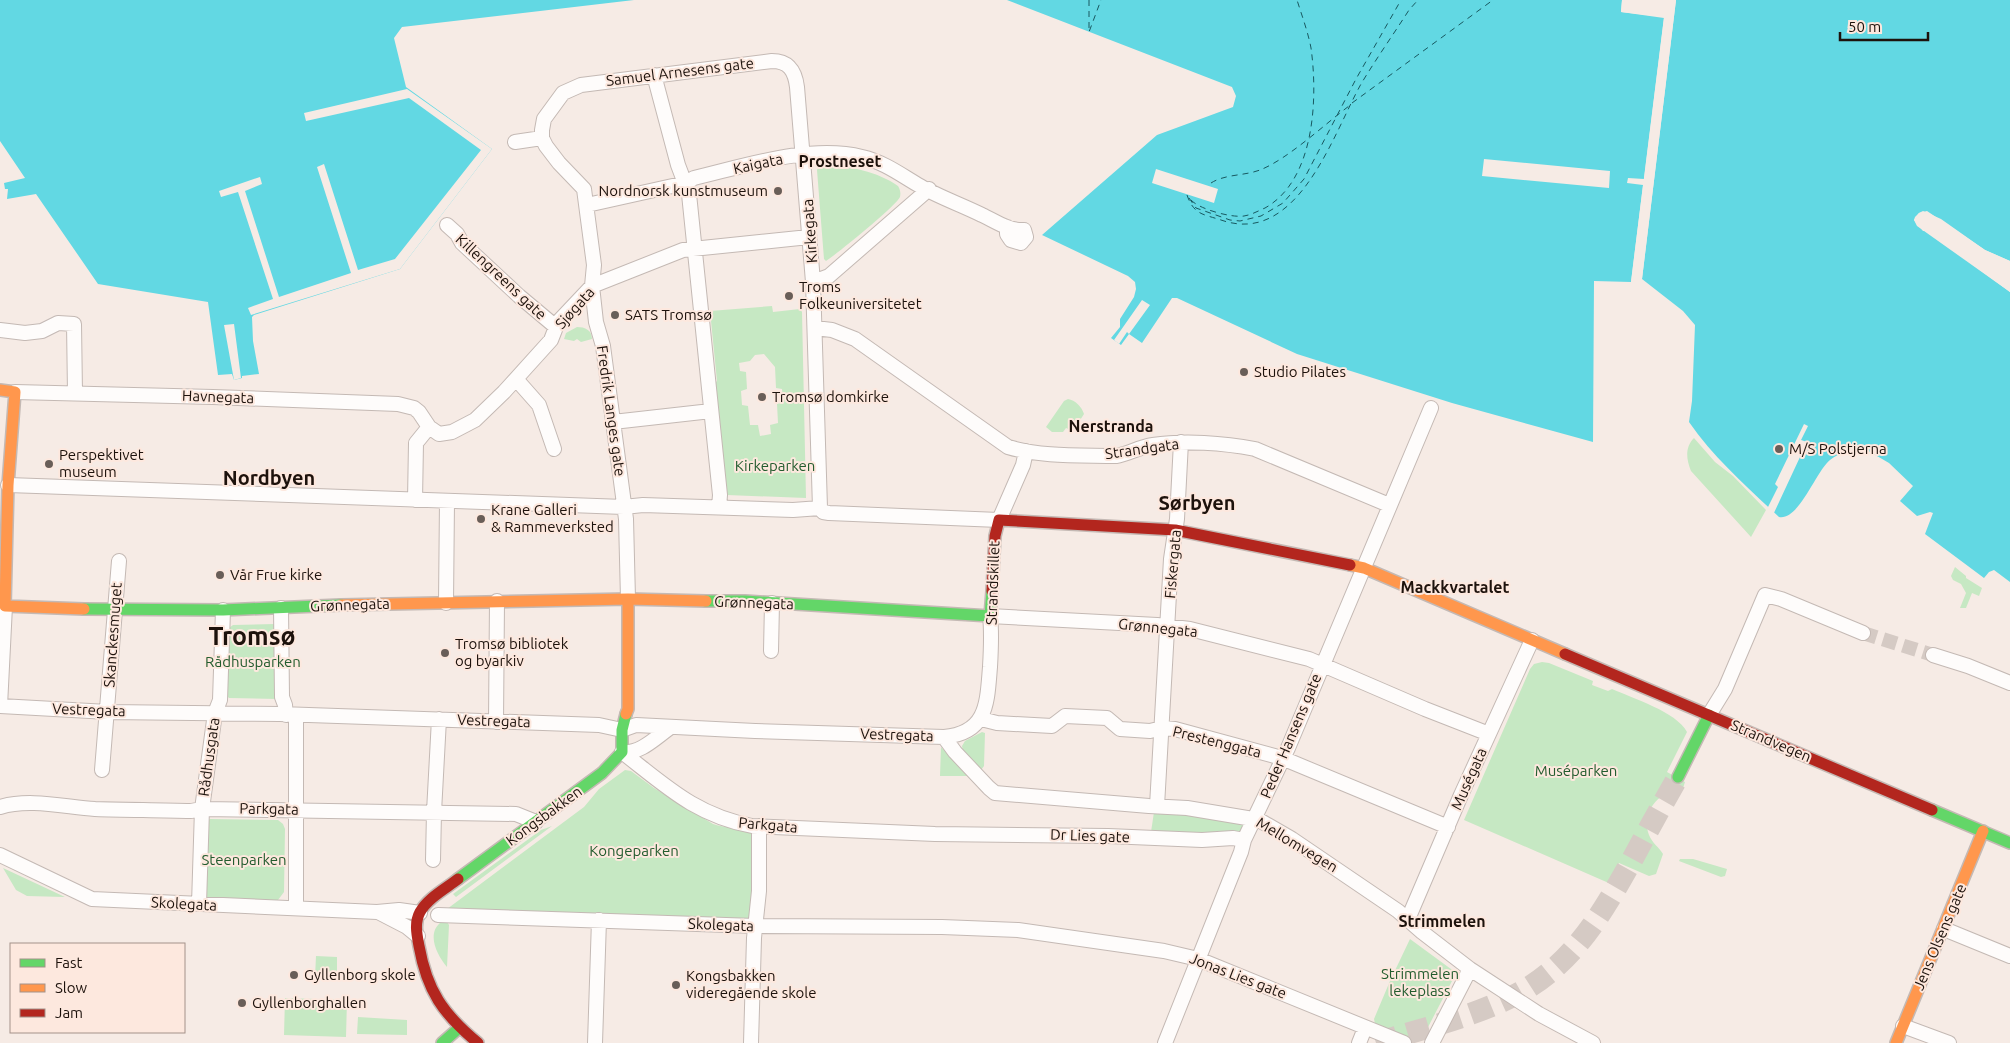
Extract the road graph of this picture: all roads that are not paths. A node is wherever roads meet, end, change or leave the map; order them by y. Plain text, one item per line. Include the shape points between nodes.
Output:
1 (794, 74) joint
2 (654, 75) junction
3 (542, 138) junction
4 (515, 142) dead end
5 (804, 153) junction
6 (686, 183) junction
7 (929, 189) junction
8 (586, 206) junction
9 (447, 225) dead end
10 (1007, 227) dead end
11 (809, 238) junction
12 (695, 248) junction
13 (813, 282) junction
14 (592, 286) junction
15 (556, 328) junction
16 (815, 328) junction
17 (0, 330) edge
18 (516, 379) junction
19 (0, 390) edge
20 (15, 392) junction
21 (75, 393) junction
22 (1431, 408) dead end
23 (711, 411) junction
24 (613, 422) junction
25 (429, 427) junction
26 (1181, 442) junction
27 (554, 449) dead end
28 (1026, 451) junction
29 (4, 485) edge
30 (415, 500) junction
31 (446, 501) junction
32 (1389, 505) junction
33 (624, 507) junction
34 (719, 507) junction
35 (820, 508) junction
36 (999, 520) junction
37 (1175, 530) junction
38 (119, 561) dead end
39 (1364, 568) junction
40 (628, 598) junction
41 (496, 601) junction
42 (446, 603) junction
43 (772, 603) junction
44 (2, 606) edge
45 (281, 608) junction
46 (114, 610) junction
47 (223, 610) junction
48 (990, 616) junction
49 (1167, 626) junction
50 (1863, 633) tunnel mouth
51 (1532, 640) junction
52 (771, 650) dead end
53 (1934, 655) tunnel mouth
54 (1321, 665) junction
55 (2010, 683) edge
56 (0, 706) edge
57 (108, 712) junction
58 (215, 713) junction
59 (1709, 715) junction
60 (291, 716) junction
61 (439, 719) junction
62 (981, 719) junction
63 (496, 722) junction
64 (671, 727) junction
65 (1162, 728) junction
66 (622, 730) junction
67 (1489, 734) junction
68 (944, 737) junction
69 (622, 752) junction
70 (1282, 758) junction
71 (102, 770) dead end
72 (1678, 777) tunnel mouth
73 (1157, 806) junction
74 (0, 807) edge
75 (202, 809) junction
76 (296, 810) junction
77 (434, 812) junction
78 (1255, 819) junction
79 (536, 822) junction
80 (759, 826) junction
81 (1448, 826) junction
82 (1983, 832) junction
83 (935, 834) joint
84 (1244, 840) junction
85 (2010, 843) edge
86 (0, 855) edge
87 (433, 860) dead end
88 (199, 904) junction
89 (296, 908) junction
90 (377, 912) junction
91 (420, 912) junction
92 (438, 915) dead end
93 (1408, 919) junction
94 (599, 920) junction
95 (755, 926) junction
96 (1004, 929) joint
97 (1944, 929) junction
98 (418, 936) junction
99 (2010, 956) edge
100 (1198, 959) junction
101 (1470, 969) junction
102 (1903, 1026) junction
103 (459, 1028) junction
104 (1365, 1028) junction
105 (442, 1043) edge
106 (478, 1043) edge
107 (595, 1043) edge
108 (751, 1043) edge
109 (1165, 1043) edge
110 (1359, 1043) edge
111 (1404, 1043) edge
112 (1432, 1043) edge
113 (1593, 1043) edge
114 (1896, 1043) edge
115 (1949, 1043) edge

1 - 2 street, Samuel Arnesens gate via 782,62 772,61
1 - 5 street, Kirkegata
2 - 3 street, Samuel Arnesens gate via 581,85 563,93 542,123
2 - 6 street
3 - 4 street
3 - 8 street, Fredrik Langes gate via 554,158 584,190
5 - 6 street, Kaigata via 694,178
5 - 7 street, Kaigata via 864,157
5 - 11 street, Kirkegata
6 - 8 street, Kaigata
6 - 12 street
7 - 10 street, Kaigata
7 - 13 street via 829,276
8 - 14 street, Fredrik Langes gate via 594,265
9 - 15 street, Killengreens gate via 476,256
11 - 12 street, Sjøgata
11 - 13 street, Kirkegata
12 - 14 street, Sjøgata via 682,250
12 - 23 street
13 - 16 street, Kirkegata
14 - 15 street, Sjøgata
14 - 24 street, Fredrik Langes gate
15 - 18 street, Sjøgata via 551,340
16 - 28 street, Strandgata via 850,336 1008,447
16 - 35 street, Kirkegata
17 - 21 street via 26,333 42,331 58,322 74,324
18 - 25 street, Sjøgata via 475,420 446,434 437,433
18 - 27 street via 539,405
19 - 20 street
20 - 21 street, Havnegata
20 - 29 street
21 - 25 street, Havnegata via 398,404 414,408
22 - 32 street
23 - 24 street
23 - 34 street
24 - 33 street, Fredrik Langes gate
25 - 30 street via 416,443
26 - 28 street, Strandgata via 1137,448 1116,456
26 - 32 street, Strandgata via 1255,449
26 - 37 street, Fiskergata
28 - 36 street, Strandskillet
29 - 30 street
29 - 44 street
30 - 31 street
31 - 33 street
31 - 42 street
32 - 39 street, Peder Hansens gate
33 - 34 street
33 - 40 street, Fredrik Langes gate
34 - 35 street
35 - 36 street via 828,513
36 - 37 street, Strandvegen
36 - 48 street, Strandskillet
37 - 39 street, Strandvegen
37 - 49 street, Fiskergata
38 - 46 street, Skanckesmuget
39 - 51 street, Strandvegen
39 - 54 street, Peder Hansens gate
40 - 41 street, Grønnegata
40 - 43 street, Grønnegata
40 - 66 street, Fredrik Langes gate via 628,709
41 - 42 street, Grønnegata
41 - 63 street
42 - 45 street, Grønnegata
43 - 48 street, Grønnegata
43 - 52 street
44 - 46 street, Grønnegata
44 - 56 street
45 - 47 street, Grønnegata
45 - 60 street via 282,697
46 - 47 street, Grønnegata
46 - 57 street, Skanckesmuget
47 - 58 street, Rådhusgata via 220,700
48 - 49 street, Grønnegata
48 - 62 street, Strandskillet via 988,692
49 - 54 street, Grønnegata via 1261,646
49 - 65 street, Fiskergata
50 - 59 street via 1765,594 1725,689
51 - 59 street, Strandvegen
51 - 67 street, Muségata
53 - 55 street
54 - 67 street, Grønnegata
54 - 70 street, Peder Hansens gate
56 - 57 street, Vestregata
57 - 58 street, Vestregata
57 - 71 street, Skanckesmuget
58 - 60 street, Vestregata
58 - 75 street, Rådhusgata
59 - 72 street
59 - 82 street, Strandvegen
60 - 61 street, Vestregata
60 - 76 street
61 - 63 street, Vestregata
61 - 77 street
62 - 65 street, Prestenggata via 1052,726 1065,716 1107,718 1120,729 1150,731
62 - 68 street, Vestregata via 960,734
63 - 66 street, Vestregata via 599,725
64 - 66 street, Vestregata via 636,725
64 - 68 street, Vestregata
64 - 69 street, Kongsbakken via 638,750
65 - 70 street, Prestenggata
65 - 73 street, Fiskergata
66 - 69 street, Fredrik Langes gate
67 - 81 street, Muségata
68 - 73 street, Mellomvegen via 996,793
69 - 79 street, Kongsbakken via 602,773
69 - 80 street, Parkgata via 693,805 735,824
70 - 78 street, Peder Hansens gate
70 - 81 street, Prestenggata
73 - 78 street, Mellomvegen
74 - 75 street, Parkgata via 28,804 96,809
75 - 76 street, Parkgata
75 - 88 street, Rådhusgata
76 - 77 street, Parkgata
76 - 89 street
77 - 79 street, Parkgata via 516,814
77 - 87 street
78 - 84 street, Peder Hansens gate
78 - 93 street, Mellomvegen via 1292,839
79 - 91 street, Kongsbakken via 452,882
80 - 83 street, Parkgata
80 - 95 street via 759,891
81 - 93 street, Muségata
82 - 85 street, Strandvegen
82 - 97 street, Jens Olsens gate
83 - 84 street, Dr Lies gate
84 - 100 street, Peder Hansens gate
86 - 88 street, Skolegata via 92,899
88 - 89 street, Skolegata
89 - 90 street, Skolegata
90 - 91 street, Skolegata
90 - 98 street, Skolegata
91 - 98 street via 416,926
92 - 94 street, Skolegata
93 - 101 street, Mellomvegen
94 - 95 street, Skolegata
94 - 107 street
95 - 96 street, Skolegata
95 - 108 street
96 - 100 street, Jonas Lies gate via 1159,950
97 - 99 street
97 - 102 street, Jens Olsens gate
98 - 103 street via 422,965 431,989 447,1016
100 - 104 street, Jonas Lies gate
100 - 109 street, Peder Hansens gate
101 - 112 street
101 - 113 street, Mellomvegen
102 - 114 street, Jens Olsens gate
102 - 115 street
103 - 105 street
103 - 106 street
104 - 110 street
104 - 111 street, Jonas Lies gate

